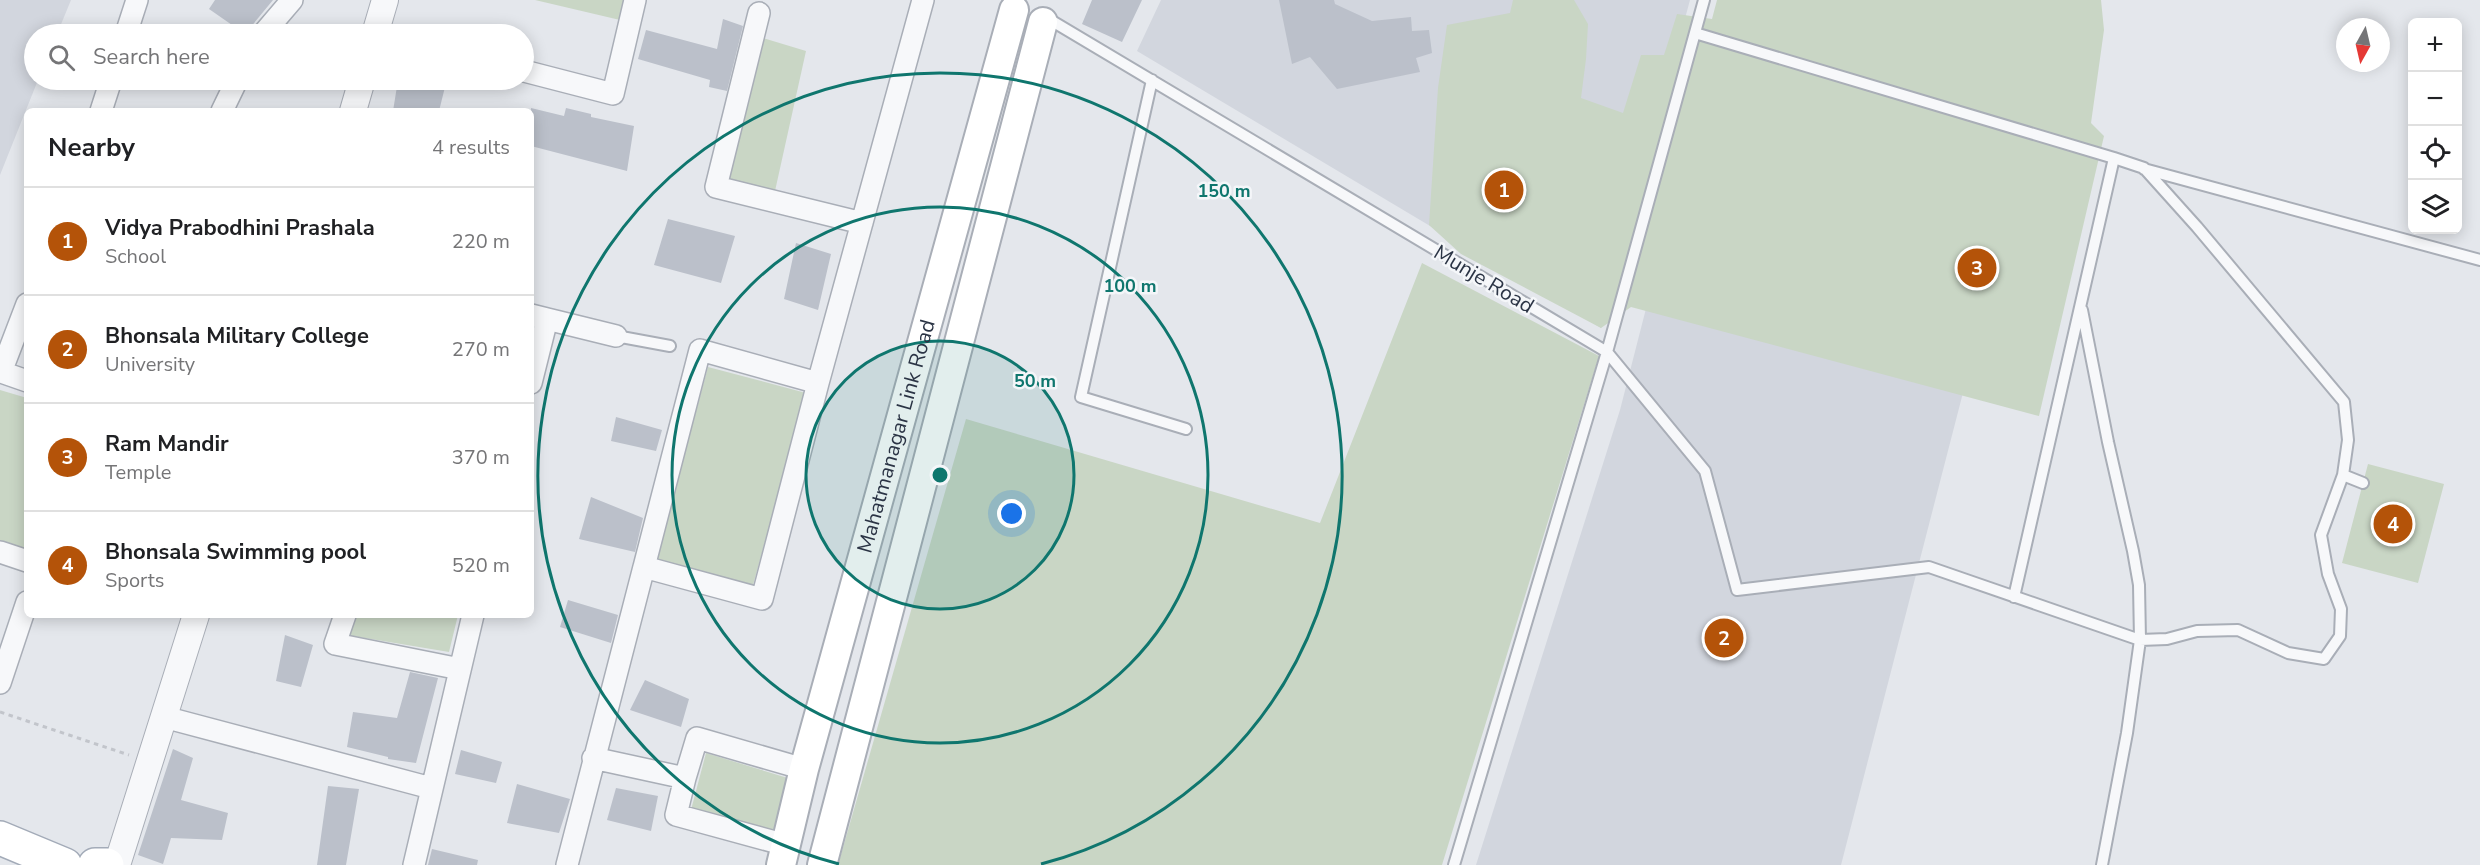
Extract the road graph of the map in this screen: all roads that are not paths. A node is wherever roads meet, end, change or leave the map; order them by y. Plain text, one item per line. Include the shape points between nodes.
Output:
1 (137, 0) edge
2 (292, 0) edge
3 (385, 0) edge
4 (635, 0) edge
5 (924, 0) edge
6 (1704, 0) edge
7 (1013, 3) edge
8 (1049, 9) edge
9 (759, 13) dead end
10 (129, 24) edge
11 (272, 24) edge
12 (380, 24) edge
13 (1695, 33) junction
14 (534, 74) edge
15 (1152, 80) junction
16 (108, 90) edge
17 (232, 90) edge
18 (359, 90) edge
19 (102, 108) edge
20 (223, 108) edge
21 (354, 108) edge
22 (2115, 158) junction
23 (2144, 168) junction
24 (862, 224) junction
25 (2480, 260) edge
26 (2081, 304) junction
27 (24, 312) edge
28 (539, 317) edge
29 (616, 336) joint
30 (670, 346) dead end
31 (1607, 352) junction
32 (534, 358) edge
33 (24, 380) edge
34 (818, 383) junction
35 (1186, 429) dead end
36 (2343, 475) junction
37 (2363, 483) dead end
38 (0, 552) edge
39 (24, 560) edge
40 (644, 567) junction
41 (2014, 597) junction
42 (24, 611) edge
43 (195, 618) edge
44 (344, 618) edge
45 (472, 618) edge
46 (2140, 640) junction
47 (460, 669) junction
48 (0, 683) edge
49 (164, 717) junction
50 (593, 758) junction
51 (804, 769) junction
52 (685, 778) junction
53 (431, 788) junction
54 (0, 838) edge
55 (784, 855) edge
56 (65, 865) edge
57 (95, 865) edge
58 (107, 865) edge
59 (117, 865) edge
60 (414, 865) edge
61 (567, 865) edge
62 (822, 865) edge
63 (1454, 865) edge
64 (2102, 865) edge

1 - 10 street
2 - 11 street
3 - 12 street
4 - 14 street via 613,94
5 - 24 street
6 - 13 lane
7 - 8 main road via 1016,15 1025,23 1037,24
7 - 51 main road, Mahatmanagar Link Road
8 - 15 lane, Munje Road
8 - 62 main road, Mahatmanagar Link Road
9 - 24 street via 716,187
13 - 22 lane
13 - 31 lane
15 - 31 lane, Munje Road
15 - 35 lane via 1081,397
16 - 19 street
17 - 20 street
18 - 21 street
22 - 23 lane
22 - 26 lane
23 - 25 lane
23 - 36 lane via 2344,402 2348,440
24 - 34 street
26 - 41 lane
26 - 46 lane via 2138,573
27 - 33 street via 1,372
28 - 29 street
28 - 32 street
29 - 30 lane
31 - 41 lane, Munje Road via 1704,471 1737,590 1929,567
31 - 63 lane
34 - 40 street via 762,599
34 - 40 street via 699,350
36 - 37 lane
36 - 46 lane via 2321,536 2328,574 2341,609 2340,636 2324,659 2288,653 2238,630 2198,631 2167,639
38 - 39 street
40 - 50 street
41 - 46 lane
42 - 48 street
43 - 49 street
44 - 47 street via 335,644
45 - 47 street
46 - 64 lane
47 - 53 street
49 - 53 street
49 - 59 street
50 - 52 street
50 - 61 street
51 - 52 street via 697,738
51 - 55 main road, Mahatmanagar Link Road
52 - 55 street via 676,815
53 - 60 street
54 - 56 main road
57 - 58 main road

